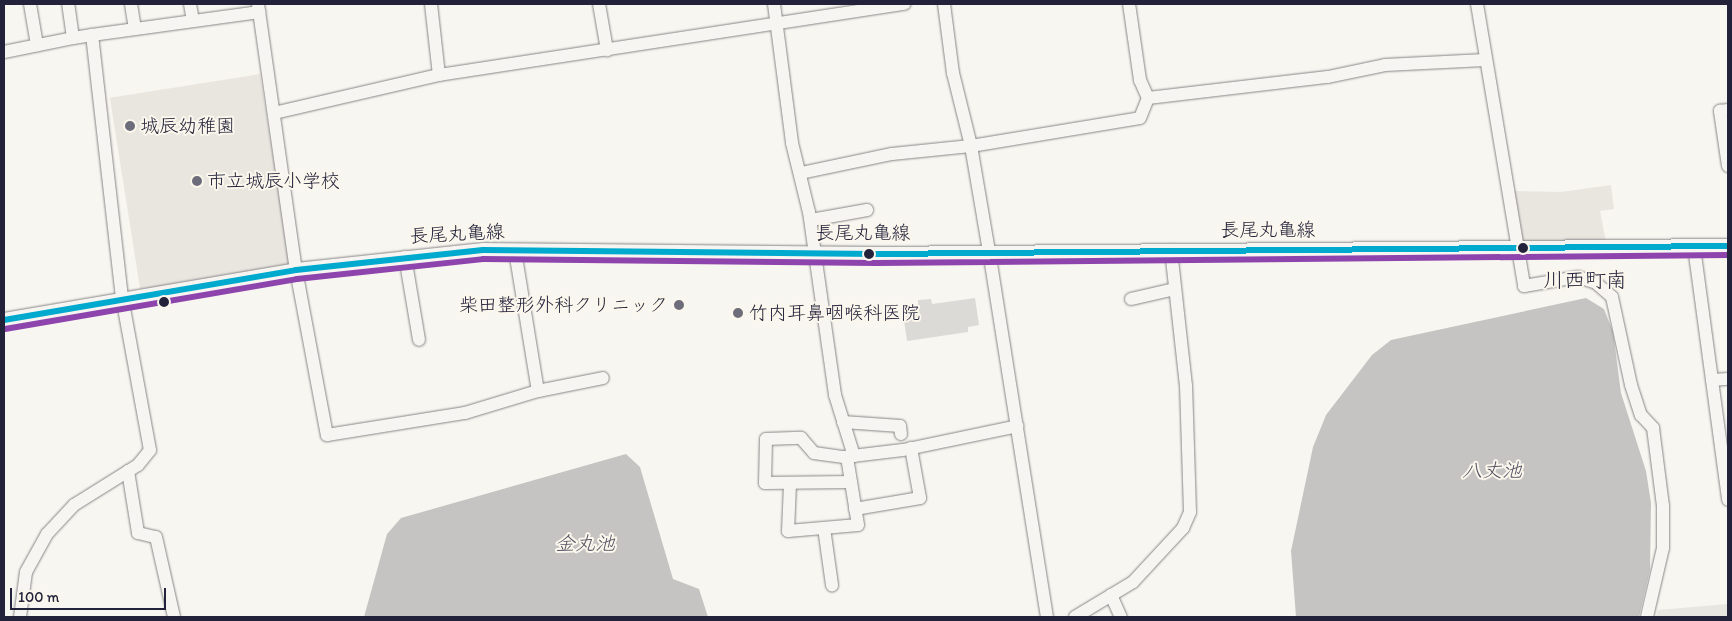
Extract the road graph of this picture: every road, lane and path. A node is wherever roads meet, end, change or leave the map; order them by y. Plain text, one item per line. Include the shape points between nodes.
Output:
1 (30, 4) edge
2 (68, 4) edge
3 (131, 4) edge
4 (190, 4) edge
5 (432, 4) edge
6 (599, 4) edge
7 (774, 4) edge
8 (905, 4) edge
9 (944, 4) edge
10 (1130, 4) edge
11 (1478, 4) edge
12 (258, 8) edge
13 (193, 21) junction
14 (776, 23) junction
15 (135, 29) junction
16 (92, 35) junction
17 (72, 38) junction
18 (37, 45) junction
19 (607, 50) junction
20 (4, 52) edge
21 (1485, 60) junction
22 (439, 75) junction
23 (1148, 98) junction
24 (1728, 110) edge
25 (274, 113) junction
26 (971, 146) junction
27 (1728, 166) edge
28 (800, 173) junction
29 (868, 210) dead end
30 (810, 220) junction
31 (1728, 246) edge
32 (1515, 247) junction
33 (1694, 247) junction
34 (1170, 250) junction
35 (515, 251) junction
36 (990, 252) junction
37 (816, 253) junction
38 (405, 257) junction
39 (296, 270) junction
40 (1175, 289) junction
41 (122, 298) junction
42 (1131, 299) dead end
43 (4, 320) edge
44 (419, 340) dead end
45 (603, 378) dead end
46 (1728, 379) edge
47 (1712, 380) junction
48 (538, 391) junction
49 (843, 422) junction
50 (1018, 426) junction
51 (901, 434) dead end
52 (911, 448) junction
53 (851, 457) junction
54 (1726, 464) edge
55 (128, 471) junction
56 (851, 482) junction
57 (790, 484) junction
58 (1728, 500) edge
59 (855, 509) junction
60 (824, 528) junction
61 (832, 585) dead end
62 (1111, 595) junction
63 (20, 617) edge
64 (174, 617) edge
65 (1047, 617) edge
66 (1075, 617) edge
67 (1121, 617) edge
68 (1647, 617) edge

1 - 18 street
2 - 17 street
3 - 15 street
4 - 13 street
5 - 22 street
6 - 19 street
7 - 14 street
8 - 14 street
9 - 26 street via 953,73
10 - 23 street via 1140,80
11 - 21 street
12 - 13 street
12 - 25 street
13 - 15 street
14 - 19 street
14 - 28 street via 792,143
15 - 16 street
16 - 17 street
16 - 41 street
17 - 18 street
18 - 20 street
19 - 22 street
21 - 23 street via 1385,65 1328,77
21 - 32 street
22 - 25 street
23 - 26 street via 1140,118
24 - 27 street via 1720,111
25 - 39 street
26 - 28 street via 892,154
26 - 36 street
28 - 30 street
29 - 30 street
30 - 37 street
31 - 33 main road, 長尾丸亀線
32 - 33 main road, 長尾丸亀線
32 - 34 main road, 長尾丸亀線
32 - 68 street via 1524,286 1578,277 1596,283 1615,306 1631,385 1641,415 1653,428 1657,449 1663,548
33 - 47 street
34 - 36 main road, 長尾丸亀線
34 - 40 street
35 - 37 main road, 長尾丸亀線
35 - 38 main road, 長尾丸亀線
35 - 48 street
36 - 37 main road, 長尾丸亀線
36 - 50 street
37 - 49 street via 836,395
38 - 39 main road, 長尾丸亀線
38 - 44 street
39 - 41 main road, 長尾丸亀線
39 - 48 street via 327,435 465,413
40 - 42 street
40 - 62 street via 1186,386 1190,512 1182,528 1133,582
41 - 43 main road, 長尾丸亀線
41 - 55 street via 150,440 146,457
45 - 48 street
46 - 47 street
47 - 54 street
49 - 51 street via 900,426
49 - 53 street
50 - 52 street
50 - 65 street
52 - 53 street
52 - 59 street via 920,498
53 - 56 street
53 - 57 street via 814,453 801,438 766,439 765,483
54 - 58 street
55 - 63 street via 74,505 47,534 26,572
55 - 64 street via 138,533 156,537
56 - 57 street
56 - 59 street
57 - 60 street via 788,531
59 - 60 street via 858,525
60 - 61 street
62 - 66 street
62 - 67 street

